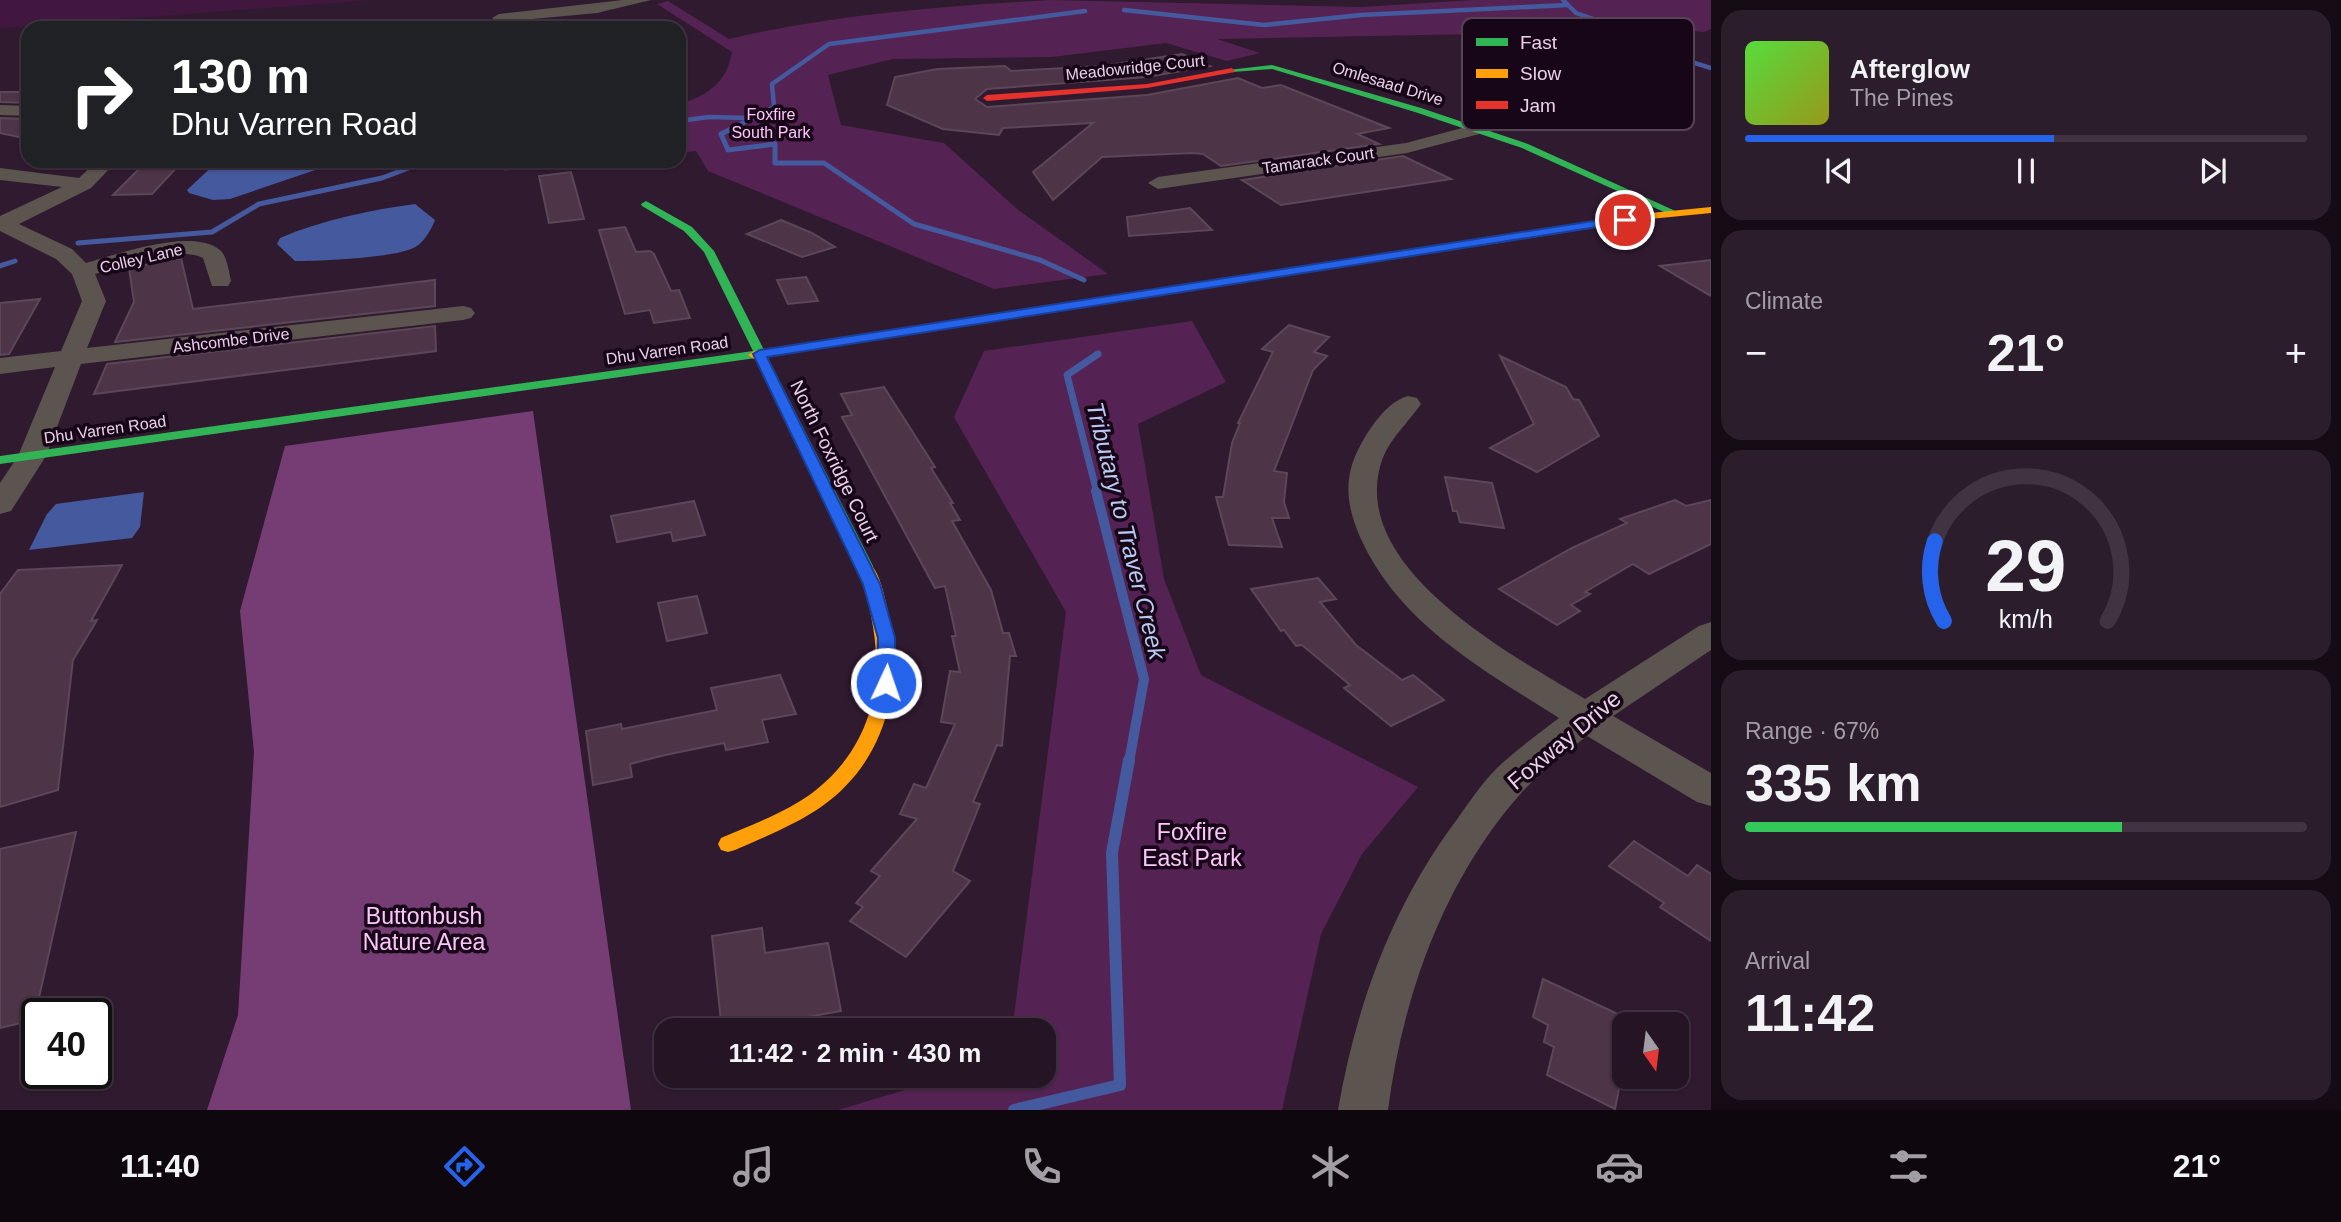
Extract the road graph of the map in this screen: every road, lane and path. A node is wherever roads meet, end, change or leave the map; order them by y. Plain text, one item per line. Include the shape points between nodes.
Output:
1 (644, 0) edge
2 (566, 6) edge
3 (499, 18) dead end
4 (1285, 70) joint
5 (987, 98) dead end
6 (0, 110) edge
7 (21, 111) edge
8 (1462, 124) edge
9 (1473, 130) edge
10 (1480, 130) edge
11 (101, 168) edge
12 (0, 174) edge
13 (1158, 183) dead end
14 (84, 184) junction
15 (646, 204) dead end
16 (1711, 210) edge
17 (1677, 214) junction
18 (2, 223) edge
19 (1704, 229) dead end
20 (82, 271) junction
21 (220, 281) dead end
22 (463, 313) dead end
23 (760, 354) junction
24 (72, 358) junction
25 (0, 366) edge
26 (1408, 404) dead end
27 (32, 456) junction
28 (0, 460) edge
29 (0, 505) edge
30 (1711, 635) edge
31 (1587, 719) junction
32 (1711, 791) edge
33 (728, 844) dead end
34 (1363, 1110) edge

1 - 2 street
2 - 3 street
4 - 5 street, Meadowridge Court via 1255,67 1147,86
4 - 8 street, Omlesaad Drive
6 - 7 street
9 - 13 street, Tamarack Court via 1407,148
10 - 17 street, Omlesaad Drive via 1548,155
11 - 14 street
12 - 14 street
14 - 18 street
15 - 23 street, North Foxridge Court via 703,243
16 - 17 street, Dhu Varren Road
17 - 19 street, Omlesaad Drive
17 - 23 street, Dhu Varren Road
18 - 20 street via 64,254
20 - 21 street, Colley Lane via 162,251 198,248 213,255
20 - 24 street via 94,301
22 - 24 street, Ashcombe Drive
23 - 27 street, Dhu Varren Road
23 - 33 street, North Foxridge Court via 871,584 888,655 886,683 874,722 845,775 795,813
24 - 25 street, Ashcombe Drive
24 - 27 street
26 - 31 street via 1381,430 1364,468 1362,503 1383,554 1409,588 1457,634
27 - 28 street, Dhu Varren Road
27 - 29 street
30 - 31 street, Foxway Drive via 1639,678
31 - 32 street
31 - 34 street, Foxway Drive via 1516,774 1467,835 1445,871 1405,947 1367,1075

